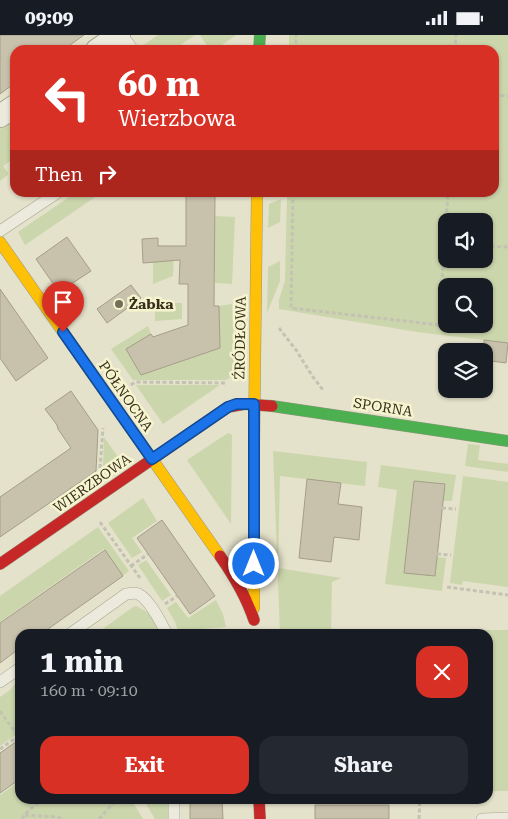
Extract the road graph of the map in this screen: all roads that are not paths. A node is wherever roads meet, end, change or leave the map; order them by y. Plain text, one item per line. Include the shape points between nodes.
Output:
1 (120, 35) edge
2 (105, 45) edge
3 (128, 45) edge
4 (50, 197) edge
5 (257, 197) edge
6 (0, 231) edge
7 (0, 242) edge
8 (254, 404) junction
9 (508, 441) edge
10 (152, 459) junction
11 (0, 564) edge
12 (254, 620) junction
13 (77, 629) edge
14 (165, 629) edge
15 (254, 629) edge
16 (15, 672) edge
17 (0, 682) edge
18 (174, 804) edge
19 (259, 804) edge
20 (508, 818) edge
21 (174, 819) edge
22 (260, 819) edge
23 (482, 819) edge

1 - 2 street
1 - 3 lane
4 - 6 lane
5 - 8 street, ŹRÓDŁOWA
7 - 10 street, PÓŁNOCNA
8 - 9 street, SPORNA
8 - 10 street, WIERZBOWA via 228,407
8 - 12 street, ŹRÓDŁOWA
10 - 11 street, WIERZBOWA
10 - 12 street, PÓŁNOCNA via 231,571 249,603
12 - 15 street, ŹRÓDŁOWA
13 - 14 lane via 126,594 136,593 157,613
16 - 17 lane
18 - 21 lane
19 - 22 street
20 - 23 lane

